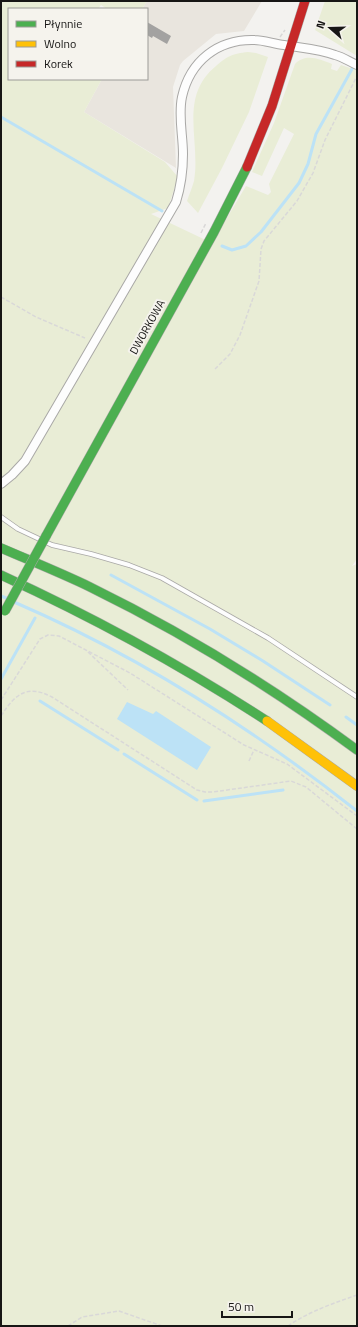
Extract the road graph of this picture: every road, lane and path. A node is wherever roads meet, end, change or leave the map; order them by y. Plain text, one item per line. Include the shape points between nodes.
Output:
1 (305, 1) edge
2 (292, 46) junction
3 (357, 65) edge
4 (357, 76) edge
5 (207, 222) dead end
6 (200, 235) dead end
7 (1, 297) edge
8 (85, 338) dead end
9 (215, 368) dead end
10 (1, 484) edge
11 (1, 517) edge
12 (1, 548) edge
13 (1, 575) edge
14 (3, 614) edge
15 (86, 650) junction
16 (128, 690) dead end
17 (357, 697) edge
18 (1, 700) edge
19 (1, 716) edge
20 (254, 750) junction
21 (357, 750) edge
22 (249, 761) dead end
23 (357, 786) edge
24 (357, 816) edge
25 (357, 829) edge
26 (357, 1295) edge
27 (68, 1326) edge
28 (162, 1326) edge
29 (288, 1326) edge

1 - 2 main road, DWORKOWA
2 - 3 street via 336,55
2 - 10 street via 256,40 233,42 213,51 194,68 182,97 182,184 176,202 25,462
2 - 14 main road, DWORKOWA, bridge via 272,106 242,178
4 - 9 path via 325,140 310,178 297,201 264,241 259,281 240,335 230,354
5 - 6 path
7 - 8 path
11 - 17 lane via 18,529 52,545 129,565 162,578 268,638
12 - 21 main road via 124,604 204,649 301,710
13 - 23 main road via 57,601 190,672 283,732
15 - 16 path
15 - 18 path via 59,636 43,637
15 - 20 path via 130,673
19 - 25 path via 18,695 28,691 42,692 197,790 212,792 291,781 306,788
20 - 22 path
20 - 24 path via 296,769
26 - 29 path via 309,1314
27 - 28 path via 82,1317 119,1311

